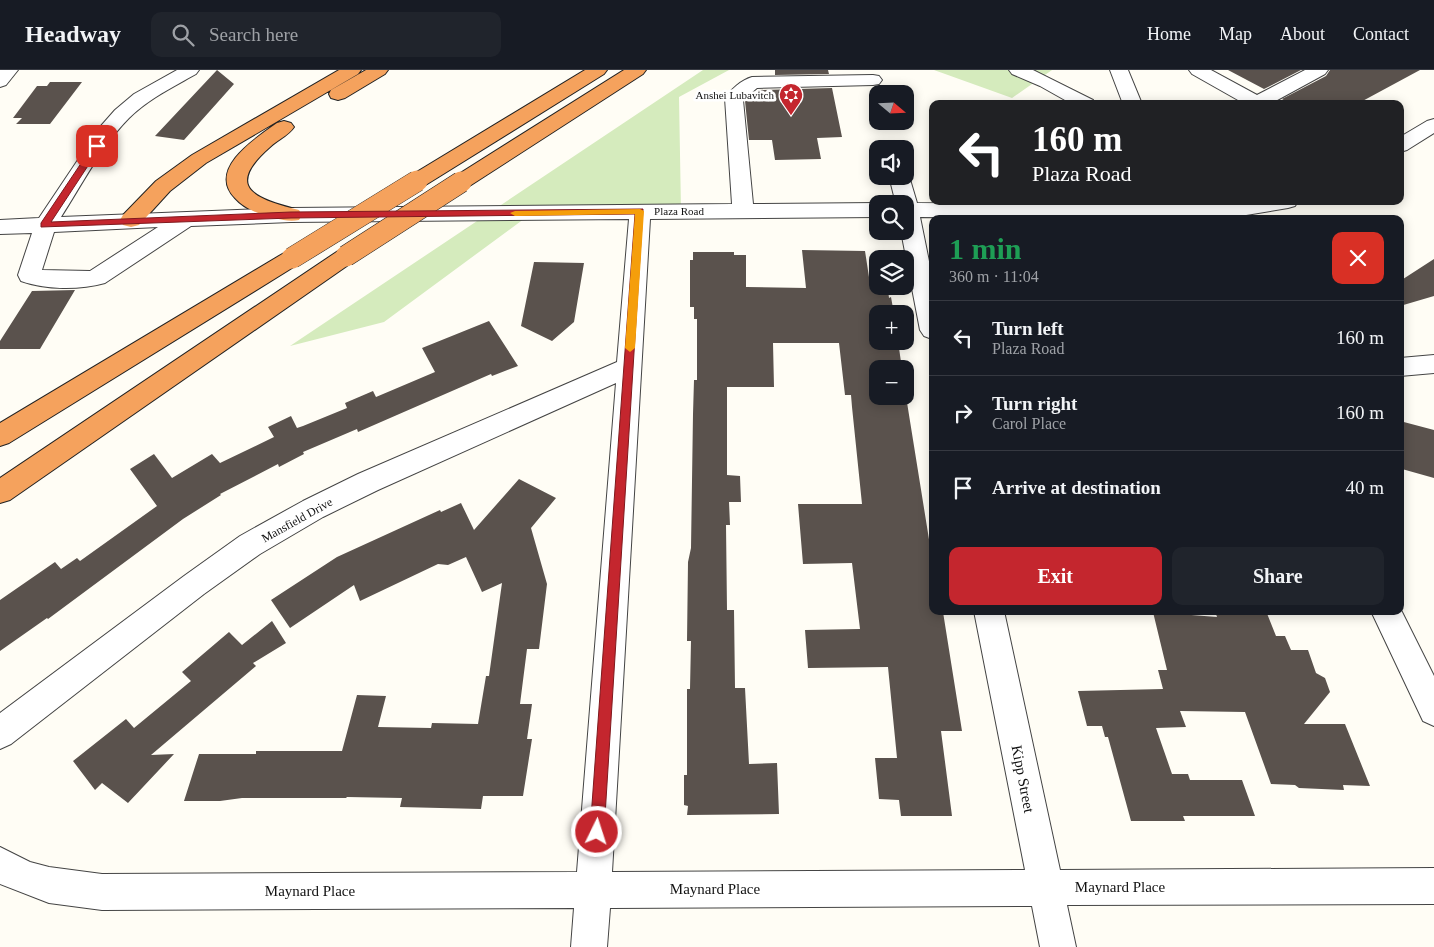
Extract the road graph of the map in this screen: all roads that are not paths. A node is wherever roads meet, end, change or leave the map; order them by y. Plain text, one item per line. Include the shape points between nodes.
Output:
1 (9, 70) edge
2 (190, 70) edge
3 (352, 70) edge
4 (379, 70) edge
5 (565, 70) edge
6 (598, 70) edge
7 (637, 70) edge
8 (1018, 70) edge
9 (1119, 70) edge
10 (1198, 70) edge
11 (1319, 70) edge
12 (873, 80) dead end
13 (0, 81) edge
14 (1079, 100) edge
15 (1132, 100) edge
16 (1253, 100) edge
17 (1264, 100) edge
18 (1434, 125) edge
19 (1404, 144) edge
20 (409, 182) junction
21 (1264, 205) edge
22 (869, 210) edge
23 (914, 210) edge
24 (640, 211) junction
25 (743, 211) junction
26 (1190, 211) edge
27 (291, 215) junction
28 (187, 218) junction
29 (131, 220) junction
30 (45, 225) junction
31 (0, 227) edge
32 (913, 240) edge
33 (346, 256) junction
34 (929, 316) edge
35 (1434, 364) edge
36 (629, 367) junction
37 (1404, 367) edge
38 (0, 436) edge
39 (0, 477) edge
40 (0, 492) edge
41 (991, 615) edge
42 (1388, 615) edge
43 (1427, 679) edge
44 (1434, 710) edge
45 (0, 733) edge
46 (0, 866) edge
47 (1434, 886) edge
48 (1045, 887) junction
49 (592, 890) junction
50 (589, 947) edge
51 (1058, 947) edge

1 - 13 street
2 - 30 street via 156,89 122,114 107,131
3 - 29 highway via 193,163 163,186
4 - 27 highway via 276,132 243,159 236,172 235,184 245,197 254,205
5 - 20 highway
6 - 20 highway
7 - 33 highway, bridge
8 - 14 street
9 - 15 street
10 - 16 street
11 - 17 street
12 - 25 street via 752,83 734,98
18 - 19 street
20 - 38 highway, bridge via 292,258
21 - 26 street via 1228,211
22 - 25 street, Plaza Road
23 - 26 street
24 - 25 street, Plaza Road
24 - 27 street, Plaza Road
24 - 36 street
27 - 28 street, Plaza Road
28 - 29 street, Plaza Road
28 - 30 street via 90,279 30,277
29 - 30 street, Plaza Road
30 - 31 street, Plaza Road
32 - 34 street
33 - 39 highway
33 - 40 highway
35 - 37 street
36 - 45 street, Mansfield Drive via 368,482 250,545
36 - 49 street
41 - 48 street, Kipp Street
42 - 43 street
43 - 44 street
46 - 49 street, Maynard Place via 20,877 58,888 102,892
47 - 48 street, Maynard Place
48 - 49 street, Maynard Place
48 - 51 street, Kipp Street
49 - 50 street

